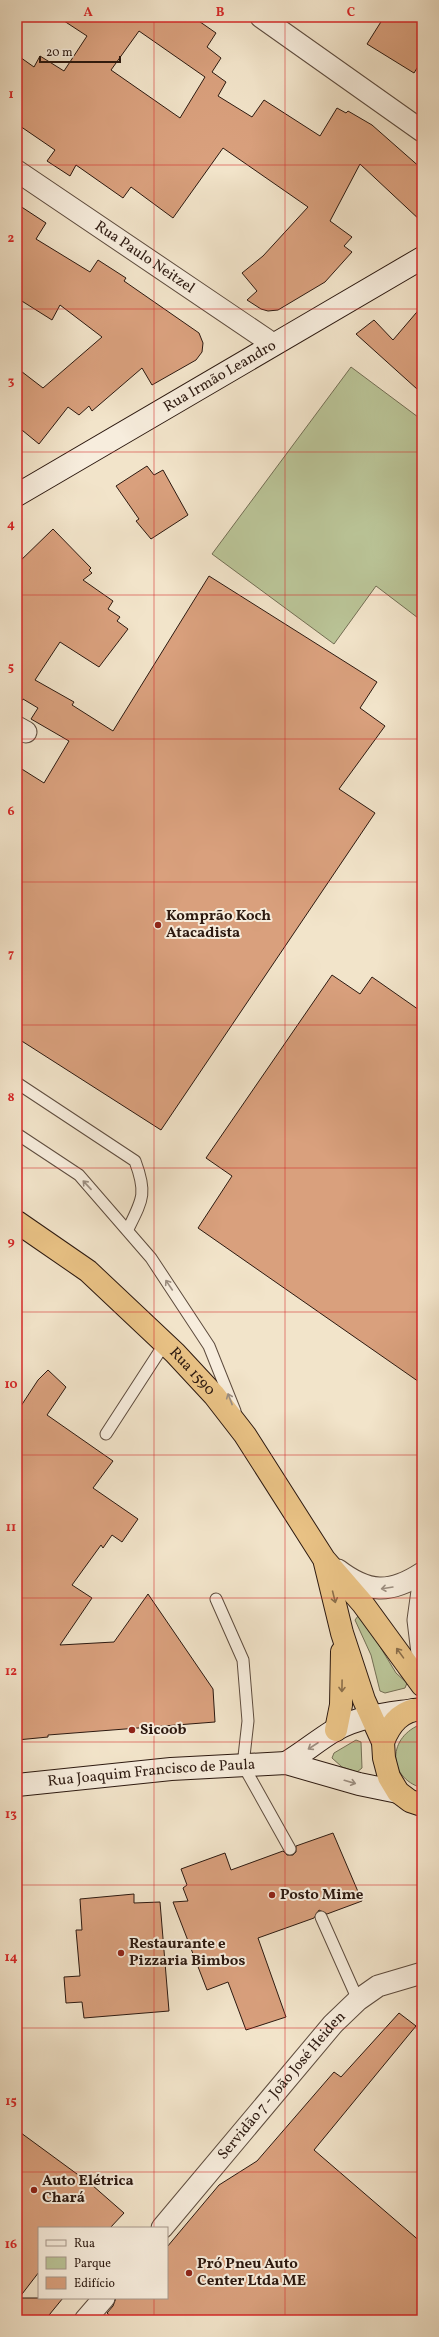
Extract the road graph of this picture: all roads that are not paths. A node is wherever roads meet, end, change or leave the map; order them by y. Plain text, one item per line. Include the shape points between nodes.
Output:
1 (262, 17) edge
2 (422, 131) edge
3 (17, 171) edge
4 (422, 258) edge
5 (273, 344) junction
6 (17, 495) edge
7 (17, 1083) edge
8 (17, 1134) edge
9 (17, 1222) edge
10 (128, 1229) junction
11 (165, 1343) junction
12 (106, 1434) dead end
13 (244, 1436) junction
14 (324, 1560) junction
15 (422, 1573) edge
16 (422, 1591) edge
17 (216, 1599) dead end
18 (342, 1633) junction
19 (422, 1654) edge
20 (422, 1685) edge
21 (418, 1709) edge
22 (371, 1717) junction
23 (336, 1730) junction
24 (383, 1742) junction
25 (286, 1763) junction
26 (243, 1765) junction
27 (17, 1785) edge
28 (410, 1800) edge
29 (422, 1820) edge
30 (290, 1849) dead end
31 (321, 1917) dead end
32 (422, 1973) edge
33 (358, 2000) junction
34 (163, 2227) edge
35 (103, 2299) edge
36 (85, 2320) edge

1 - 2 street
3 - 5 street, Rua Paulo Neitzel
4 - 5 street, Rua Irmão Leandro
5 - 6 street, Rua Irmão Leandro
7 - 10 lane via 135,1161 141,1178 142,1201
10 -> 8 lane via 79,1175
9 - 11 highway, Rua 1590 via 88,1271
13 -> 10 lane via 209,1346 151,1258
11 - 12 lane
11 - 13 highway, Rua 1590 via 214,1395
13 - 14 highway, Rua 1590
15 -> 14 street via 400,1585 379,1589 367,1588 351,1580
14 -> 18 highway
20 -> 14 highway via 363,1604
16 - 19 street via 418,1620
17 - 26 lane via 242,1660 248,1721
18 - 22 highway
18 -> 23 highway via 341,1705
21 - 22 street
21 - 24 highway via 399,1716 389,1727
22 - 23 street
22 - 24 highway
23 -> 25 street
24 - 28 highway via 389,1777
25 - 26 street, Rua Joaquim Francisco de Paula
25 -> 28 street, Rua Joaquim Francisco de Paula
26 - 27 street, Rua Joaquim Francisco de Paula via 171,1768
26 - 30 lane
28 - 29 highway
31 - 33 lane
32 - 33 street, Servidão 7 - João José Heiden via 378,1986
33 - 34 street, Servidão 7 - João José Heiden via 332,2024
35 - 36 street

